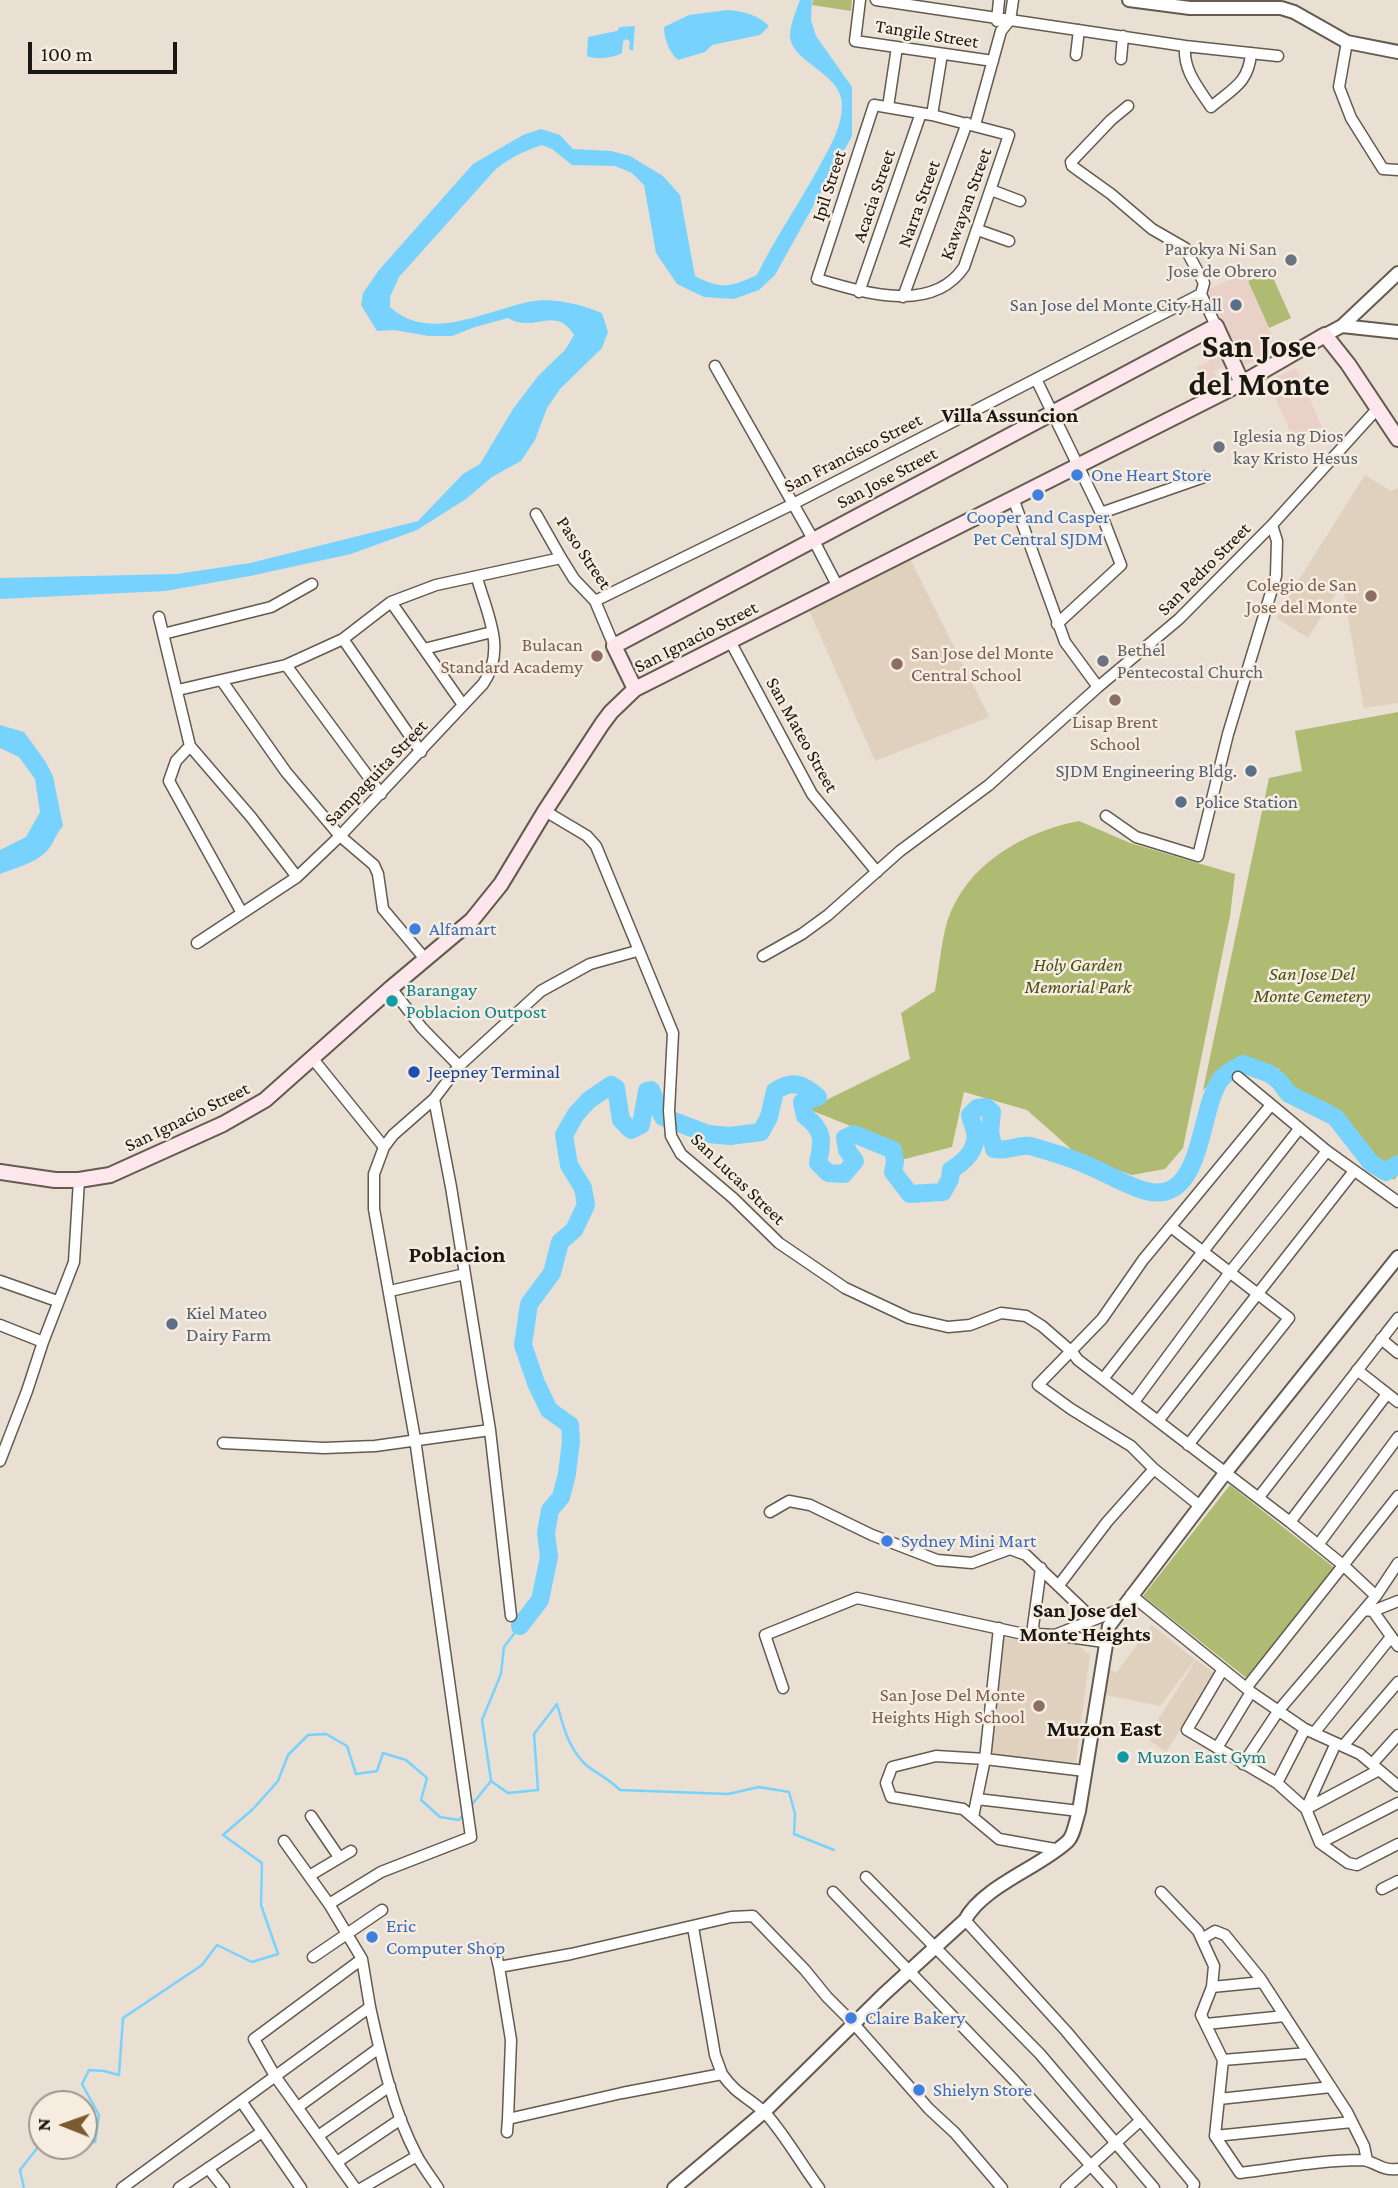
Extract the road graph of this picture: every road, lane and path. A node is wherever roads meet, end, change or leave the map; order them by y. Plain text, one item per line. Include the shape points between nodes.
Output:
1 (860, 0) edge
2 (876, 0) edge
3 (1129, 0) edge
4 (998, 3) edge
5 (1012, 4) edge
6 (996, 18) junction
7 (1010, 20) junction
8 (1079, 30) junction
9 (1000, 31) junction
10 (1123, 36) junction
11 (1348, 42) junction
12 (1185, 46) junction
13 (897, 47) junction
14 (1398, 52) edge
15 (1251, 53) junction
16 (942, 54) junction
17 (1076, 55) dead end
18 (1278, 56) dead end
19 (1121, 59) dead end
20 (993, 61) junction
21 (1128, 106) dead end
22 (888, 107) junction
23 (927, 114) junction
24 (971, 124) junction
25 (1398, 170) edge
26 (992, 190) junction
27 (1020, 201) dead end
28 (978, 230) junction
29 (1009, 241) dead end
30 (1398, 273) edge
31 (859, 292) junction
32 (1201, 294) junction
33 (904, 297) junction
34 (1216, 326) junction
35 (1342, 326) junction
36 (1398, 332) edge
37 (1325, 335) junction
38 (715, 366) dead end
39 (1036, 379) junction
40 (1242, 383) junction
41 (1378, 408) junction
42 (1053, 411) junction
43 (1398, 439) edge
44 (1079, 465) junction
45 (1203, 477) dead end
46 (1013, 498) junction
47 (793, 504) junction
48 (1101, 513) junction
49 (536, 514) dead end
50 (1272, 526) junction
51 (813, 539) junction
52 (561, 558) junction
53 (477, 578) junction
54 (312, 584) dead end
55 (838, 587) junction
56 (594, 601) junction
57 (391, 602) junction
58 (159, 617) dead end
59 (1057, 624) junction
60 (492, 632) junction
61 (163, 634) junction
62 (343, 639) junction
63 (730, 642) junction
64 (614, 646) junction
65 (424, 649) junction
66 (286, 665) junction
67 (222, 681) junction
68 (1098, 687) junction
69 (178, 690) junction
70 (635, 690) junction
71 (463, 705) junction
72 (190, 746) junction
73 (421, 752) junction
74 (381, 794) junction
75 (545, 811) junction
76 (1106, 816) dead end
77 (341, 836) junction
78 (877, 872) junction
79 (297, 877) junction
80 (242, 913) junction
81 (197, 943) dead end
82 (637, 951) junction
83 (763, 956) dead end
84 (426, 960) junction
85 (391, 988) junction
86 (313, 1059) junction
87 (459, 1066) junction
88 (1238, 1077) dead end
89 (434, 1100) junction
90 (1271, 1105) junction
91 (1299, 1129) junction
92 (384, 1147) junction
93 (1327, 1151) junction
94 (1354, 1171) junction
95 (0, 1172) edge
96 (79, 1180) junction
97 (1398, 1202) edge
98 (1171, 1227) junction
99 (1202, 1252) junction
100 (1398, 1257) edge
101 (1230, 1272) junction
102 (465, 1274) junction
103 (0, 1281) edge
104 (390, 1290) junction
105 (1257, 1295) junction
106 (57, 1301) junction
107 (1398, 1318) edge
108 (0, 1325) edge
109 (1381, 1339) junction
110 (43, 1342) junction
111 (1072, 1352) junction
112 (1398, 1353) edge
113 (1357, 1370) junction
114 (1103, 1379) junction
115 (1387, 1394) junction
116 (1134, 1402) junction
117 (1398, 1402) edge
118 (1158, 1421) junction
119 (490, 1430) junction
120 (1398, 1437) edge
121 (415, 1439) junction
122 (223, 1443) dead end
123 (1188, 1445) junction
124 (1, 1456) edge
125 (1154, 1469) junction
126 (1226, 1472) junction
127 (1398, 1496) edge
128 (1259, 1497) junction
129 (1200, 1506) junction
130 (770, 1512) dead end
131 (1290, 1522) junction
132 (1318, 1545) junction
133 (1398, 1563) edge
134 (1343, 1565) junction
135 (1041, 1568) junction
136 (1059, 1585) junction
137 (1131, 1595) junction
138 (1376, 1596) junction
139 (1398, 1601) edge
140 (1121, 1609) junction
141 (1369, 1610) junction
142 (511, 1616) dead end
143 (1093, 1619) junction
144 (999, 1628) junction
145 (1032, 1634) junction
146 (1055, 1635) junction
147 (1391, 1637) junction
148 (1104, 1642) junction
149 (1398, 1646) edge
150 (1223, 1669) junction
151 (1398, 1682) edge
152 (783, 1688) dead end
153 (1249, 1690) junction
154 (1279, 1710) junction
155 (1310, 1731) junction
156 (1398, 1735) edge
157 (1340, 1745) junction
158 (1217, 1748) junction
159 (985, 1759) junction
160 (1243, 1764) junction
161 (1376, 1767) junction
162 (1085, 1771) junction
163 (1277, 1783) junction
164 (1398, 1786) edge
165 (977, 1799) junction
166 (1398, 1803) edge
167 (1306, 1809) junction
168 (1079, 1811) junction
169 (311, 1816) dead end
170 (973, 1817) junction
171 (284, 1841) dead end
172 (1320, 1843) junction
173 (1398, 1844) edge
174 (1055, 1849) junction
175 (351, 1851) dead end
176 (338, 1857) junction
177 (309, 1876) junction
178 (866, 1877) dead end
179 (1398, 1881) edge
180 (1382, 1889) dead end
181 (833, 1892) dead end
182 (1161, 1892) dead end
183 (329, 1904) junction
184 (382, 1910) dead end
185 (965, 1920) junction
186 (693, 1927) junction
187 (348, 1935) junction
188 (1202, 1939) junction
189 (936, 1946) junction
190 (495, 1950) dead end
191 (313, 1957) dead end
192 (362, 1959) junction
193 (499, 1967) junction
194 (910, 1972) junction
195 (1263, 1982) junction
196 (1212, 1987) junction
197 (370, 2007) junction
198 (1285, 2016) junction
199 (854, 2024) junction
200 (1206, 2024) junction
201 (379, 2048) junction
202 (1308, 2053) junction
203 (1223, 2060) junction
204 (722, 2074) junction
205 (275, 2076) junction
206 (390, 2086) junction
207 (1331, 2087) junction
208 (1219, 2099) junction
209 (241, 2101) junction
210 (298, 2107) junction
211 (764, 2112) junction
212 (401, 2119) junction
213 (508, 2119) junction
214 (1141, 2120) junction
215 (1353, 2122) junction
216 (262, 2132) junction
217 (507, 2132) dead end
218 (318, 2136) junction
219 (1215, 2136) junction
220 (1118, 2143) junction
221 (417, 2156) junction
222 (1367, 2160) junction
223 (337, 2162) junction
224 (1091, 2166) junction
225 (208, 2168) junction
226 (1398, 2169) edge
227 (182, 2187) edge
228 (122, 2188) edge
229 (225, 2188) edge
230 (301, 2188) edge
231 (355, 2188) edge
232 (362, 2188) edge
233 (438, 2188) edge
234 (674, 2188) edge
235 (819, 2188) edge
236 (1002, 2188) edge
237 (1066, 2188) edge
238 (1111, 2188) edge
239 (1154, 2188) edge
240 (1193, 2188) edge

1 - 13 street, Tangile Street via 855,41
2 - 6 street
3 - 11 street via 1189,8 1282,8
4 - 5 street
4 - 6 street
5 - 7 street
6 - 7 street
6 - 9 street
7 - 8 street
7 - 9 street, Narra Street
8 - 10 street
8 - 17 street
9 - 20 street, Narra Street
10 - 12 street
10 - 19 street
11 - 14 street
11 - 25 street via 1339,87 1351,118 1383,169
12 - 15 street
12 - 15 street via 1187,70 1211,107 1244,79
13 - 16 street, Tangile Street
13 - 22 street
15 - 18 street
16 - 20 street, Tangile Street
16 - 23 street, Acacia Street
20 - 24 street, Narra Street
21 - 32 street via 1072,166 1152,229 1185,248 1204,283
22 - 23 street
22 - 31 street, Ipil Street via 874,105 817,279
23 - 24 street
23 - 31 street, Acacia Street
24 - 26 street, Kawayan Street via 1009,135
24 - 33 street, Narra Street
26 - 27 street
26 - 28 street, Kawayan Street
28 - 29 street
28 - 33 street, Kawayan Street via 964,267 952,282
30 - 35 street, San Ignacio Street
31 - 33 street
32 - 34 street
32 - 39 street, San Francisco Street
34 - 40 main road
34 - 42 main road, San Jose Street
35 - 36 street
35 - 37 street, San Ignacio Street
37 - 40 main road, San Ignacio Street
37 - 41 main road
38 - 47 street
39 - 42 street
39 - 47 street, San Francisco Street
40 - 44 main road, San Ignacio Street
41 - 43 main road
41 - 50 street, San Pedro Street
42 - 44 street
42 - 51 main road, San Jose Street
44 - 46 main road, San Ignacio Street
44 - 48 street
45 - 48 street
46 - 55 main road, San Ignacio Street
46 - 59 street
47 - 51 street
47 - 56 street, San Francisco Street
48 - 59 street via 1121,565
49 - 52 street, Paso Street
50 - 68 street, San Pedro Street via 1179,619
50 - 76 street via 1278,541 1276,576 1228,734 1198,856 1136,837
51 - 55 street
51 - 64 main road, San Jose Street
52 - 53 street
52 - 56 street, Paso Street
53 - 57 street via 436,585
53 - 60 street, Sampaguita Street
54 - 61 street via 271,607
55 - 63 main road, San Ignacio Street
56 - 64 street, Paso Street
57 - 62 street
57 - 65 street
58 - 61 street
59 - 68 street
60 - 65 street
60 - 71 street, Sampaguita Street via 496,656 491,673
61 - 69 street
62 - 66 street
62 - 73 street
63 - 70 main road, San Ignacio Street
63 - 78 street, San Mateo Street via 813,794
64 - 70 main road, Paso Street
65 - 71 street
66 - 67 street
66 - 74 street
67 - 69 street
67 - 77 street via 286,772
68 - 78 street, San Pedro Street via 989,785
69 - 72 street
70 - 75 main road, San Ignacio Street via 611,712
71 - 73 street, Sampaguita Street
72 - 79 street
72 - 80 street via 176,761 169,781
73 - 74 street, Sampaguita Street
74 - 77 street, Sampaguita Street
75 - 82 street, San Lucas Street via 596,846
75 - 84 main road, San Ignacio Street via 485,905
77 - 79 street, Sampaguita Street
77 - 84 street via 374,864 383,909
78 - 83 street, San Pedro Street via 811,928
79 - 80 street, Sampaguita Street
80 - 81 street, Sampaguita Street
82 - 87 street via 590,964 541,991
82 - 111 street, San Lucas Street via 673,1033 669,1112 671,1136 681,1154 779,1243 845,1288 909,1318 948,1327 970,1325 1001,1313 1026,1316
84 - 85 main road, San Ignacio Street
85 - 86 main road, San Ignacio Street
85 - 87 street
86 - 92 street
86 - 96 main road, San Ignacio Street via 265,1100 223,1124 110,1175
87 - 89 street
88 - 90 street
89 - 92 street
89 - 102 street
90 - 91 street
90 - 98 street
91 - 93 street
91 - 99 street
92 - 104 street via 372,1192
93 - 94 street
93 - 101 street
94 - 97 street
94 - 105 street
95 - 96 main road, San Ignacio Street
96 - 106 street via 74,1262
98 - 99 street
98 - 111 street
99 - 101 street
99 - 114 street
100 - 126 street
101 - 105 street
101 - 116 street
102 - 104 street
102 - 119 street
103 - 106 street
104 - 121 street
105 - 118 street
105 - 123 street via 1290,1318
106 - 110 street
107 - 109 street
108 - 110 street
109 - 112 street
109 - 113 street
110 - 124 street
111 - 114 street, San Lucas Street
111 - 125 street via 1038,1385 1131,1446
113 - 115 street
113 - 128 street
114 - 116 street, San Lucas Street
115 - 117 street
115 - 131 street
116 - 118 street, San Lucas Street
118 - 123 street, San Lucas Street
119 - 121 street
119 - 142 street
120 - 132 street
121 - 122 street via 324,1448
121 - 183 street via 471,1837 381,1872
123 - 126 street, San Lucas Street
125 - 129 street
125 - 136 street
126 - 128 street, San Lucas Street
126 - 129 street
127 - 134 street
128 - 131 street, San Lucas Street
129 - 137 street
130 - 135 street via 789,1501 810,1505 937,1560 972,1563 1010,1549
131 - 132 street, San Lucas Street
132 - 134 street, San Lucas Street
133 - 138 street
134 - 138 street, San Lucas Street
134 - 153 street
135 - 136 street
135 - 145 street
136 - 143 street
137 - 140 street
137 - 150 street
138 - 141 street
139 - 141 street
140 - 143 street
140 - 148 street
141 - 147 street
141 - 154 street
143 - 146 street
144 - 145 street
144 - 152 street via 857,1598 765,1635
144 - 159 street
145 - 146 street
146 - 148 street
147 - 149 street
147 - 155 street
148 - 162 street
150 - 153 street
150 - 158 street via 1187,1730
151 - 157 street
153 - 154 street
153 - 158 street
154 - 155 street
154 - 160 street
155 - 157 street
155 - 163 street
156 - 161 street
157 - 161 street
157 - 167 street
158 - 160 street
159 - 162 street
159 - 165 street
159 - 170 street via 936,1756 892,1768 886,1783 891,1797 963,1809
160 - 163 street
161 - 164 street
161 - 167 street
162 - 168 street
163 - 167 street
165 - 168 street
165 - 170 street
166 - 172 street
167 - 172 street
168 - 174 street via 1069,1840
169 - 176 street
170 - 174 street via 999,1839
171 - 177 street
172 - 173 street via 1354,1865
174 - 185 street via 990,1893
175 - 176 street
176 - 177 street
177 - 183 street
178 - 189 street
179 - 180 street
181 - 194 street
182 - 188 street
183 - 187 street
184 - 187 street
185 - 189 street
185 - 214 street
186 - 193 street
186 - 199 street via 753,1916
186 - 204 street
187 - 191 street
187 - 192 street
188 - 195 street via 1215,1931 1224,1935
188 - 196 street via 1214,1966
189 - 194 street
189 - 220 street
190 - 193 street
192 - 197 street
192 - 205 street via 254,2039
193 - 213 street via 511,2040
194 - 199 street
194 - 224 street
195 - 196 street
195 - 198 street
196 - 200 street via 1201,2015
197 - 201 street
197 - 205 street
198 - 200 street
198 - 202 street
199 - 211 street
199 - 236 street
200 - 203 street
201 - 206 street
201 - 210 street
202 - 203 street
202 - 207 street
203 - 208 street
204 - 211 street via 733,2090
204 - 213 street
205 - 209 street
205 - 210 street
206 - 212 street
206 - 218 street
207 - 208 street
207 - 215 street
208 - 219 street
209 - 216 street
209 - 228 street
210 - 218 street
211 - 234 street
211 - 235 street
212 - 221 street
212 - 223 street
213 - 217 street
214 - 220 street
214 - 240 street
215 - 219 street
215 - 222 street
216 - 225 street
216 - 230 street
218 - 223 street
219 - 222 street via 1240,2173
220 - 224 street
220 - 239 street
221 - 232 street
221 - 233 street
222 - 226 street via 1379,2168
223 - 231 street
224 - 237 street
224 - 238 street
225 - 227 street
225 - 229 street

